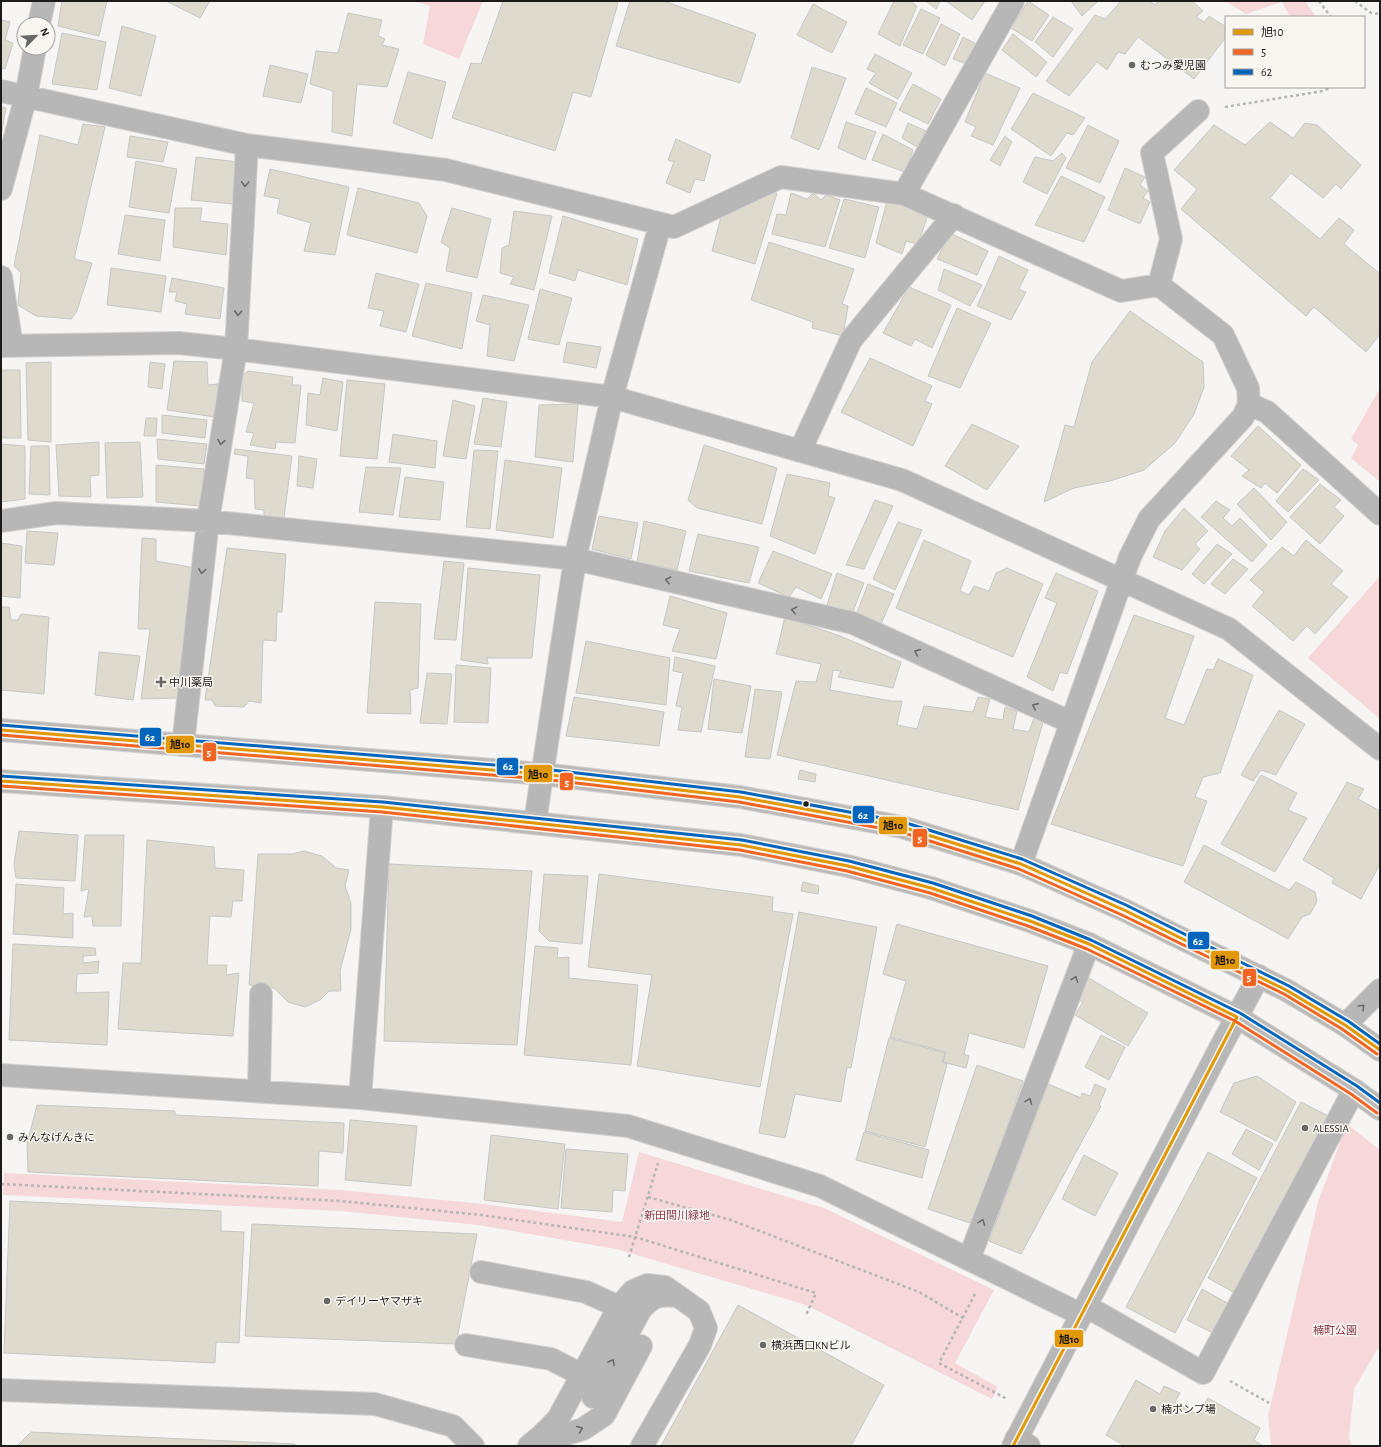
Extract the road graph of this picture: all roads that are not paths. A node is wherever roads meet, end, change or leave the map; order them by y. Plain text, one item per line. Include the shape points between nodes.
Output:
1 (44, 1) edge
2 (1012, 1) edge
3 (41, 16) edge
4 (34, 56) edge
5 (1, 91) edge
6 (26, 96) junction
7 (1198, 111) road end
8 (247, 145) junction
9 (1, 189) edge
10 (904, 194) junction
11 (954, 215) junction
12 (660, 225) junction
13 (1, 277) edge
14 (1160, 285) junction
15 (6, 346) edge
16 (236, 349) junction
17 (612, 397) junction
18 (1248, 404) junction
19 (800, 451) junction
20 (1380, 514) edge
21 (1, 521) edge
22 (208, 521) junction
23 (575, 559) junction
24 (1123, 579) junction
25 (1070, 722) junction
26 (1, 730) edge
27 (183, 745) junction
28 (1380, 749) edge
29 (542, 774) junction
30 (1, 781) edge
31 (382, 806) junction
32 (535, 822) junction
33 (1021, 864) junction
34 (1089, 944) junction
35 (1259, 976) junction
36 (1380, 990) edge
37 (261, 994) dead end
38 (1237, 1017) junction
39 (1345, 1025) junction
40 (1380, 1050) edge
41 (1, 1075) edge
42 (1354, 1090) junction
43 (259, 1091) junction
44 (360, 1098) junction
45 (1380, 1109) edge
46 (968, 1259) junction
47 (481, 1272) dead end
48 (678, 1296) junction
49 (620, 1307) junction
50 (1084, 1311) junction
51 (466, 1345) dead end
52 (641, 1346) dead end
53 (582, 1375) junction
54 (1, 1390) edge
55 (593, 1397) dead end
56 (1020, 1444) edge
57 (473, 1446) edge
58 (529, 1446) edge
59 (545, 1446) edge
60 (560, 1446) edge
61 (642, 1446) edge

1 - 3 street
2 - 10 street
4 - 6 street
5 - 6 street
6 - 8 street
6 - 9 street
7 - 14 street via 1152,153 1171,239
8 - 12 street via 446,170
8 -> 16 street
10 - 11 street
10 - 12 street via 781,177 674,227
11 - 14 street via 1121,292
11 - 19 street via 851,340
12 - 17 street
13 - 15 street
14 - 18 street via 1224,335 1248,388
15 - 16 street via 178,343
16 - 17 street
16 -> 22 street
17 - 19 street
17 - 23 street
18 - 20 street via 1267,412
18 - 24 street via 1243,418 1149,519 1130,557
19 - 24 street via 902,480
21 - 22 street via 56,513
22 - 23 street
22 -> 27 street
25 -> 23 street via 853,623
23 - 29 street
24 - 25 street
24 - 28 street via 1229,629
25 - 33 street
26 - 27 main road
27 - 29 main road
29 - 32 street
29 - 33 main road via 740,797 902,827
30 - 31 main road
31 - 32 main road
31 - 44 street
32 - 34 main road via 741,845 848,866 931,888
33 - 35 main road via 1124,910
34 - 38 main road
46 -> 34 street
35 - 38 street
35 - 39 main road
39 -> 36 street
37 - 43 street
38 - 42 main road
38 - 50 street
39 - 40 main road
41 - 43 street
42 - 45 main road
42 - 50 street via 1203,1372
43 - 44 street
44 - 46 street via 628,1126 820,1186
46 - 50 street
47 - 49 street via 586,1292
48 - 49 street via 665,1287 647,1285 633,1291
55 -> 48 street via 641,1309 651,1298 663,1295
48 - 61 street via 699,1311 706,1328 700,1345
49 - 53 street
50 - 56 street via 1030,1412
51 - 53 street via 551,1359
59 -> 52 street via 557,1437 583,1429 604,1415
53 - 58 street via 558,1418
54 - 57 street via 375,1404 453,1426
59 - 60 street

